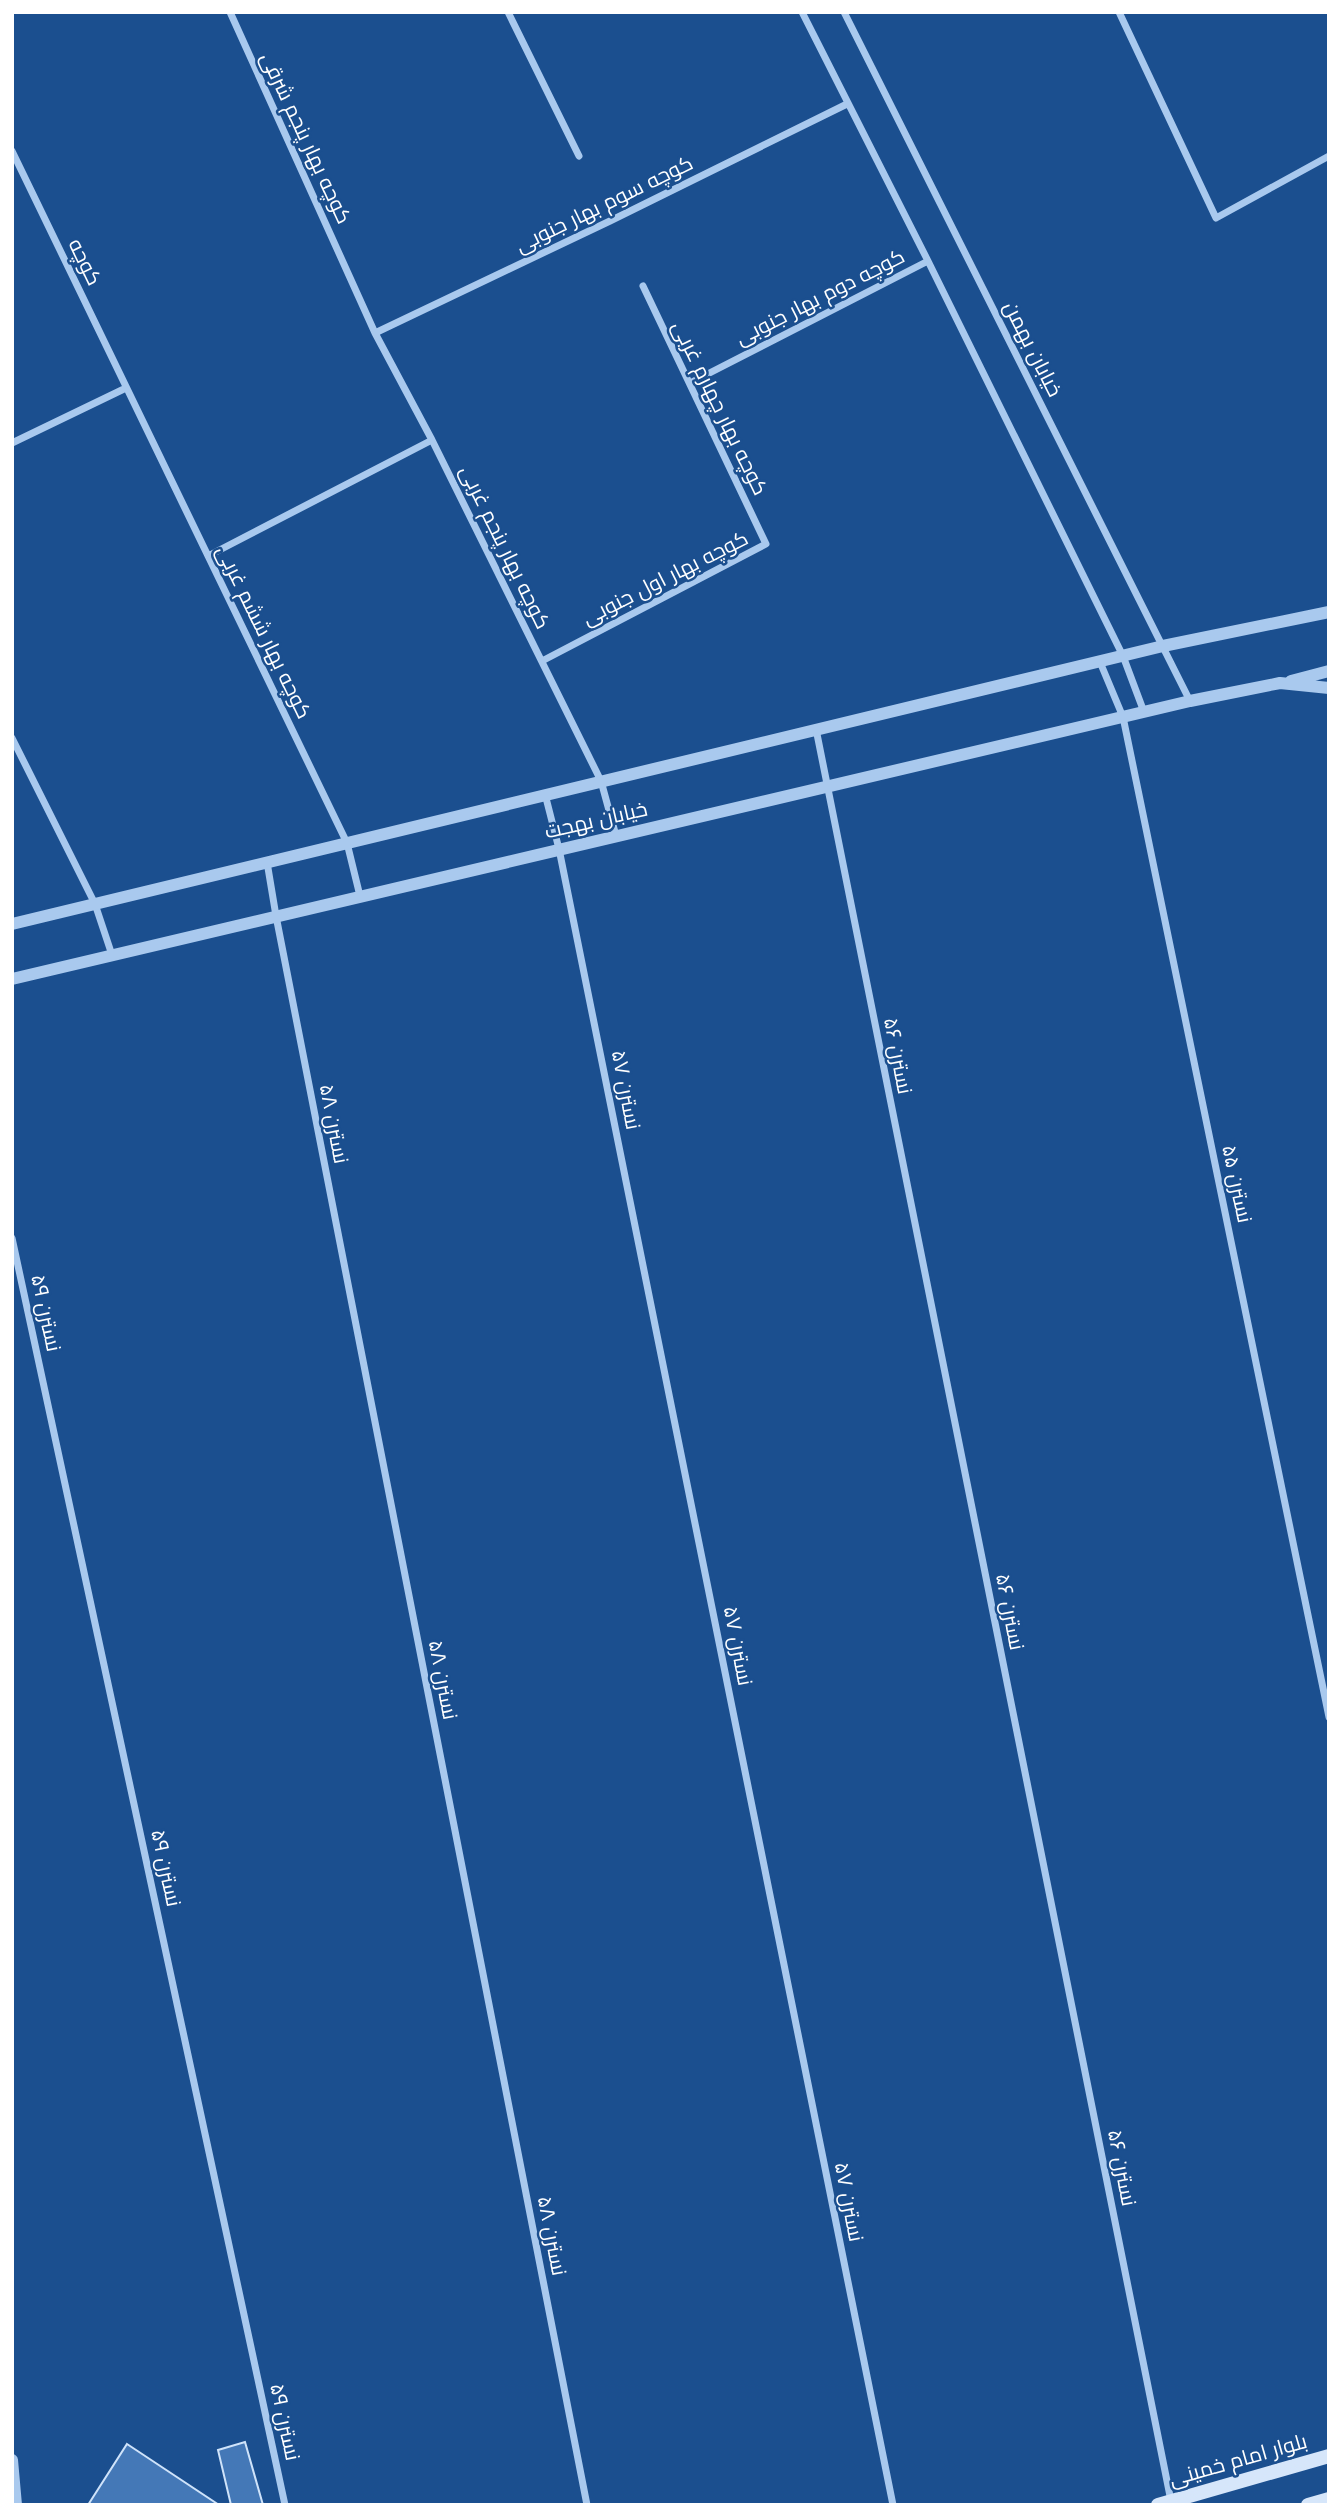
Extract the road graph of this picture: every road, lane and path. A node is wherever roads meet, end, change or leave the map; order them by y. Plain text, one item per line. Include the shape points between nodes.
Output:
1 (230, 12) edge
2 (508, 12) edge
3 (802, 12) edge
4 (844, 12) edge
5 (1119, 12) edge
6 (847, 104) junction
7 (12, 151) edge
8 (579, 156) dead end
9 (1329, 156) edge
10 (928, 261) junction
11 (351, 278) joint
12 (643, 286) dead end
13 (375, 333) junction
14 (690, 383) junction
15 (126, 388) junction
16 (432, 440) junction
17 (12, 443) edge
18 (766, 544) joint
19 (208, 556) junction
20 (1329, 612) edge
21 (1312, 615) junction
22 (1329, 623) edge
23 (1163, 646) junction
24 (1123, 656) junction
25 (542, 661) junction
26 (1100, 662) junction
27 (1329, 671) edge
28 (1280, 683) junction
29 (1329, 688) edge
30 (1189, 701) junction
31 (1144, 712) junction
32 (1123, 717) junction
33 (816, 729) junction
34 (12, 738) edge
35 (601, 781) junction
36 (827, 786) junction
37 (545, 794) junction
38 (616, 836) junction
39 (347, 842) junction
40 (559, 849) junction
41 (267, 862) junction
42 (360, 896) junction
43 (95, 904) junction
44 (276, 916) junction
45 (12, 924) edge
46 (112, 955) junction
47 (12, 979) edge
48 (12, 1238) edge
49 (1329, 1717) edge
50 (1329, 2456) edge
51 (12, 2459) edge
52 (1329, 2499) edge
53 (1165, 2503) edge
54 (16, 2505) edge
55 (285, 2505) edge
56 (587, 2505) edge
57 (893, 2505) edge
58 (1308, 2505) edge

1 - 11 street, کوچه بهار پنجم شرقی
2 - 8 street
3 - 6 street
4 - 23 street, خیابان بهمن
5 - 9 street via 1216,218
6 - 10 street
6 - 13 street, کوچه سوم بهار جنوبی
7 - 15 street, کوچه
10 - 14 street, کوچه دوم بهار جنوبی
10 - 24 street
11 - 13 street, کوچه بهار پنجم غربی
12 - 14 street, کوچه بهار چهارم غربی
13 - 16 street, کوچه بهار پنجم غربی
14 - 18 street, کوچه بهار چهارم غربی
15 - 17 street
15 - 19 street, کوچه بهار ششم غربی
16 - 19 street
16 - 25 street, کوچه بهار پنجم غربی
18 - 25 street, کوچه بهار اول جنوبی
19 - 39 street, کوچه بهار ششم غربی
20 - 21 street, خیابان بهجت
21 - 22 street
21 - 23 street, خیابان بهجت
23 - 24 street, خیابان بهجت
23 - 30 street, خیابان بهمن
24 - 26 street, خیابان بهجت
24 - 31 street
25 - 35 street, کوچه بهار پنجم غربی
26 - 32 street, نسترن ۵۵
26 - 33 street, خیابان بهجت
27 - 28 street
28 - 29 street
28 - 30 street, خیابان بهجت
30 - 31 street, خیابان بهجت
31 - 32 street, خیابان بهجت
32 - 36 street, خیابان بهجت
32 - 49 street, نسترن ۵۵
33 - 35 street, خیابان بهجت
33 - 36 street, نسترن ۵۶
34 - 43 street
35 - 37 street, خیابان بهجت
35 - 38 street, کوچه بهار پنجم غربی
36 - 38 street, خیابان بهجت
36 - 53 street, نسترن ۵۶
37 - 39 street, خیابان بهجت
37 - 40 street, نسترن ۵۷
38 - 40 street, خیابان بهجت
39 - 41 street, خیابان بهجت
39 - 42 street, کوچه بهار ششم غربی
40 - 42 street, خیابان بهجت
40 - 57 street, نسترن ۵۷
41 - 43 street, خیابان بهجت
41 - 44 street, نسترن ۵۸
42 - 44 street, خیابان بهجت
43 - 45 street, خیابان بهجت
43 - 46 street
44 - 46 street, خیابان بهجت
44 - 56 street, نسترن ۵۸
46 - 47 street, خیابان بهجت
48 - 55 street, نسترن ۵۹
50 - 53 main road, بلوار امام خمینی
51 - 54 street
52 - 58 main road

